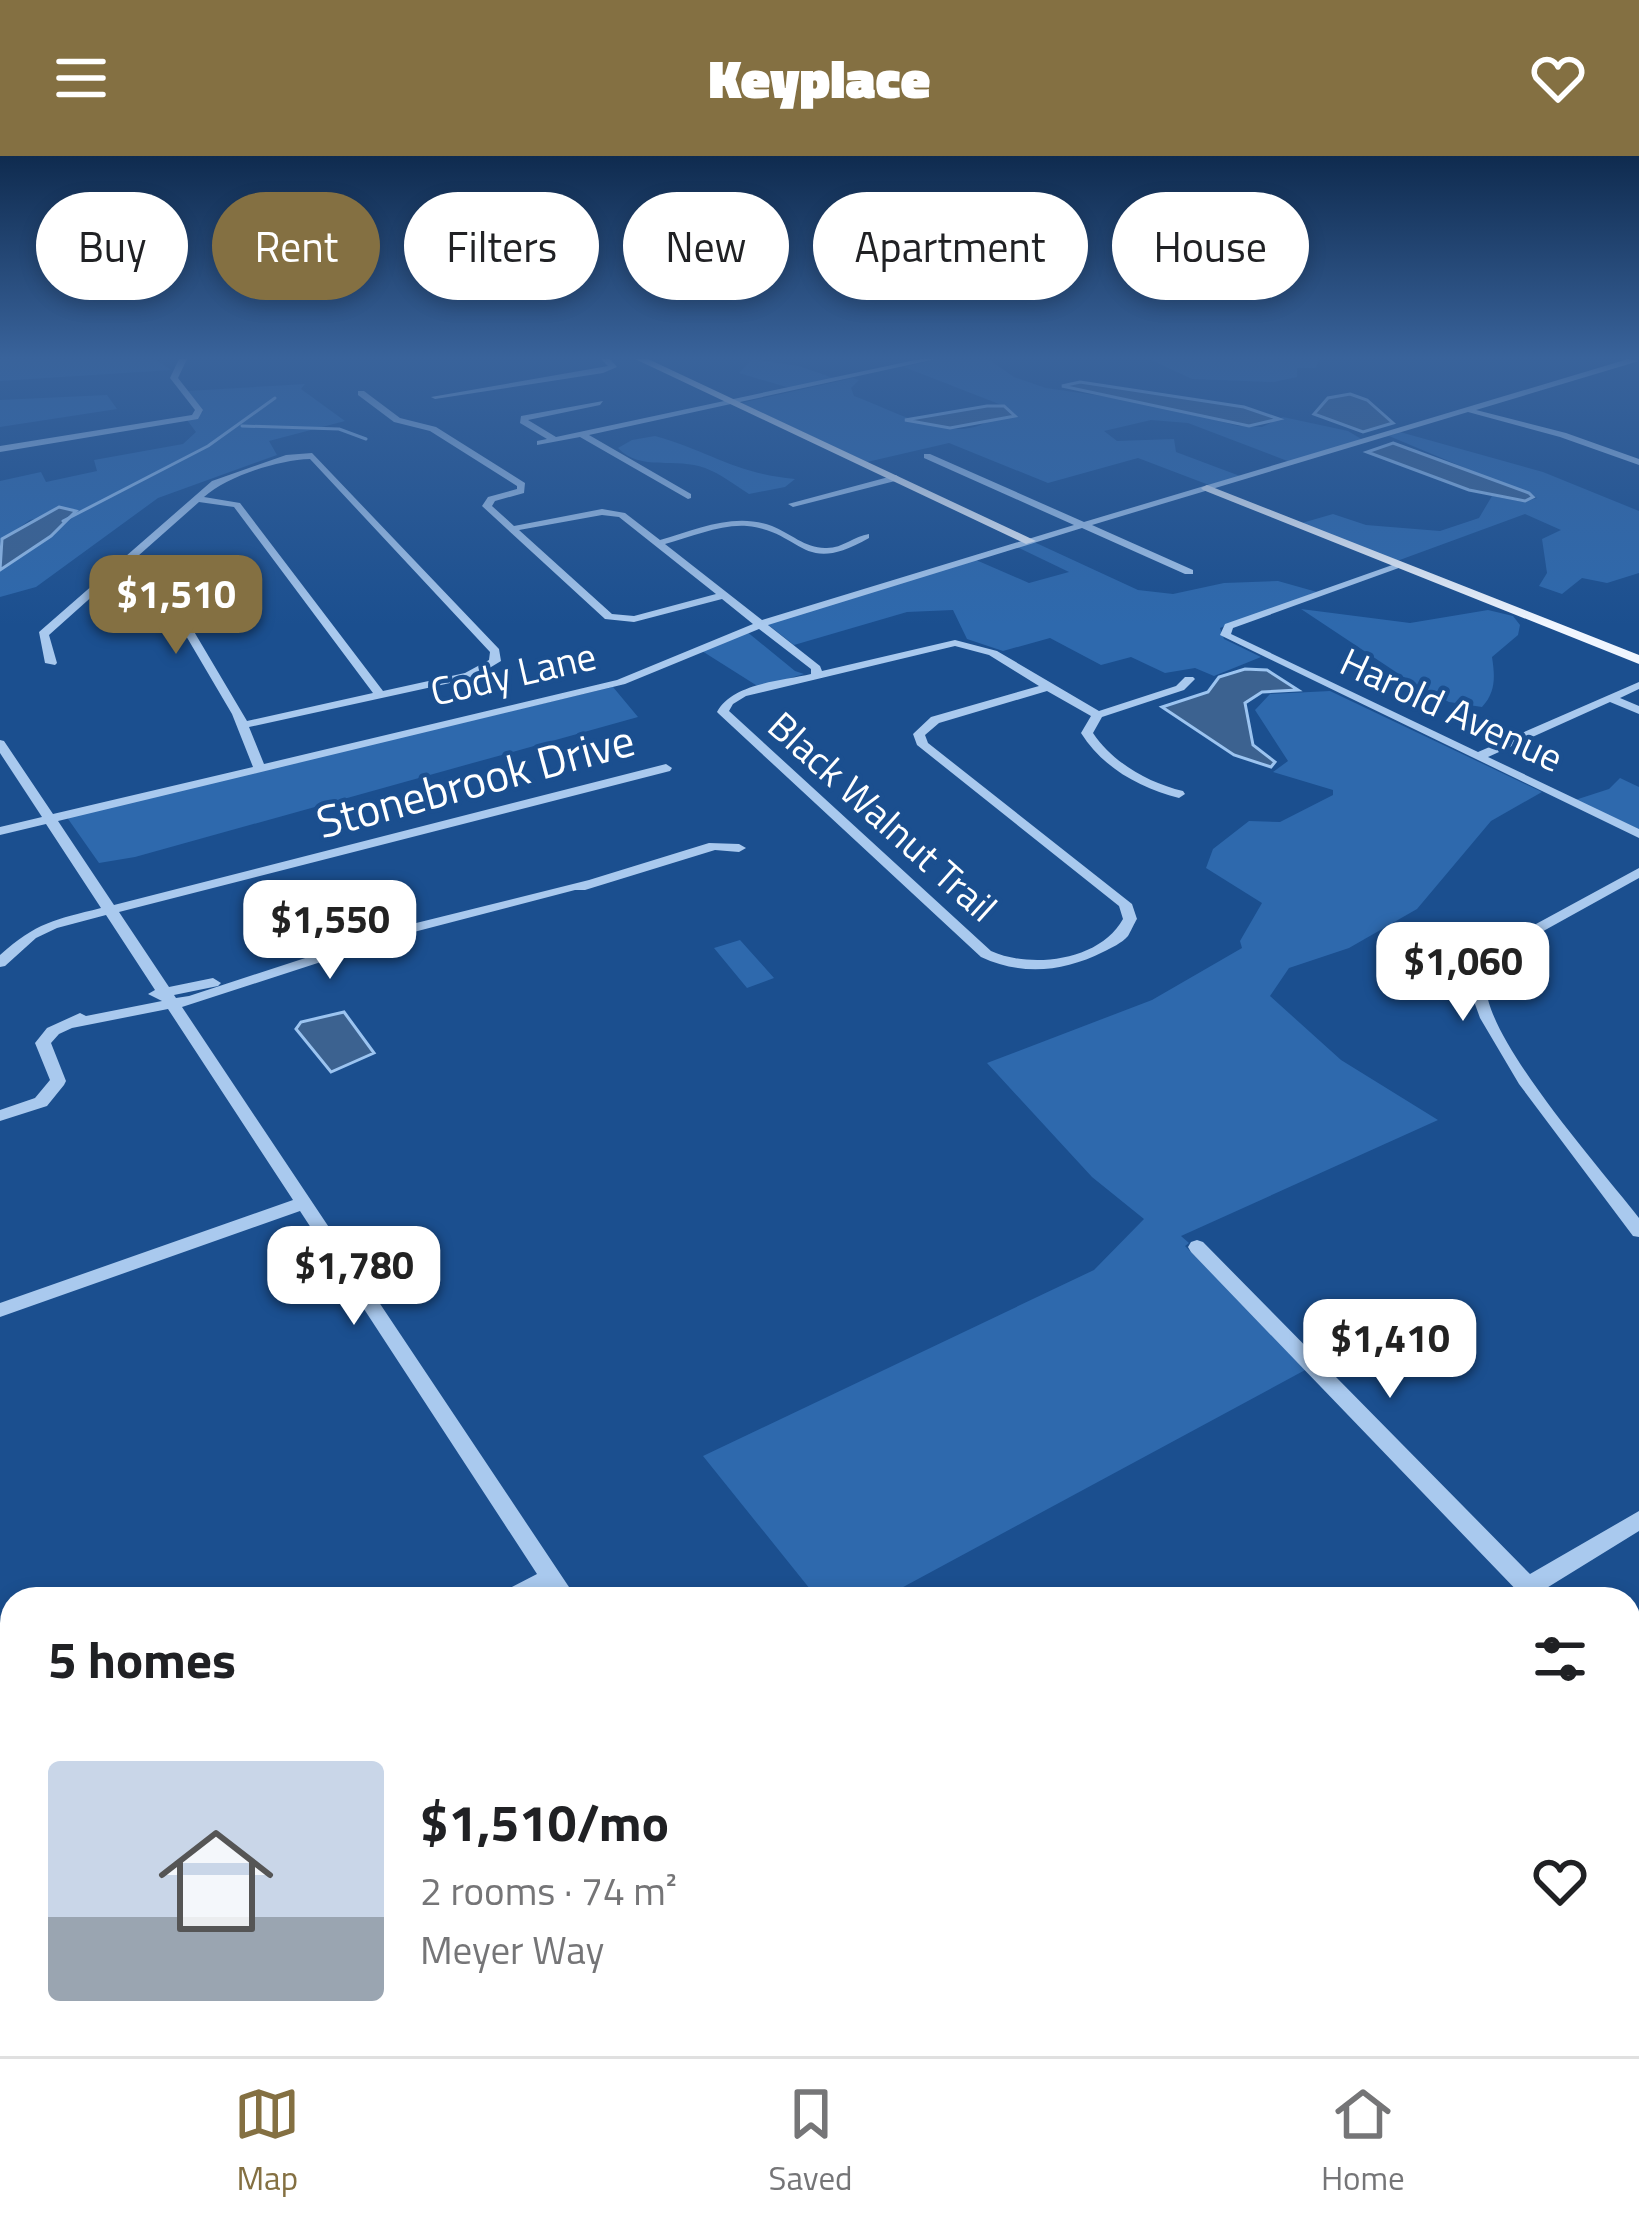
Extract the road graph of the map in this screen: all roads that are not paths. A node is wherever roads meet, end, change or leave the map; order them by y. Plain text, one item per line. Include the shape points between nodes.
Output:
1 (462, 448) edge
2 (605, 448) edge
3 (831, 448) edge
4 (1341, 448) edge
5 (1599, 448) edge
6 (927, 456) dead end
7 (1639, 462) edge
8 (896, 478) junction
9 (1207, 488) junction
10 (688, 496) dead end
11 (197, 499) junction
12 (793, 504) dead end
13 (1083, 525) junction
14 (512, 529) junction
15 (866, 536) dead end
16 (1030, 541) junction
17 (659, 543) junction
18 (1402, 566) junction
19 (1190, 572) dead end
20 (103, 581) junction
21 (721, 596) junction
22 (754, 626) junction
23 (1639, 661) edge
24 (51, 663) dead end
25 (817, 675) junction
26 (1189, 679) dead end
27 (1639, 685) edge
28 (1047, 687) junction
29 (380, 695) junction
30 (1611, 698) junction
31 (1639, 710) edge
32 (1098, 715) junction
33 (245, 729) junction
34 (0, 744) edge
35 (1478, 757) junction
36 (265, 767) junction
37 (666, 768) dead end
38 (1180, 794) dead end
39 (47, 818) junction
40 (0, 831) edge
41 (1639, 834) edge
42 (740, 848) dead end
43 (1639, 872) edge
44 (102, 915) junction
45 (0, 963) edge
46 (167, 997) junction
47 (0, 1116) edge
48 (304, 1203) junction
49 (1639, 1231) edge
50 (1197, 1247) dead end
51 (0, 1310) edge
52 (1639, 1520) edge
53 (552, 1578) junction
54 (534, 1587) edge
55 (558, 1587) edge
56 (1528, 1587) edge
57 (1543, 1587) edge

1 - 14 street via 522,485 486,503
2 - 10 street
3 - 8 main road
4 - 9 street, Cody Lane
5 - 7 street
6 - 13 street
8 - 12 street
8 - 16 main road
9 - 13 street, Cody Lane
9 - 18 main road
11 - 20 street
11 - 29 street via 237,506
11 - 29 street via 220,480 289,457 315,457 495,651 477,673
13 - 16 street, Cody Lane
13 - 19 street
14 - 17 street via 609,512
14 - 21 street via 614,619
15 - 17 street via 810,551 744,523
16 - 22 street, Cody Lane
17 - 21 street
18 - 23 main road
18 - 35 street, Harold Avenue via 1229,626 1225,635
20 - 24 street via 43,634
20 - 33 street via 166,593
21 - 22 street
22 - 25 street via 800,670
22 - 36 street, Cody Lane via 620,682
25 - 28 street, Black Walnut Trail via 955,643 991,650
25 - 28 street, Black Walnut Trail via 734,697 724,716 986,954 1031,967 1114,940 1128,927 1129,911 919,734 934,720
26 - 32 street
27 - 30 street
28 - 32 street, Black Walnut Trail
29 - 33 street
30 - 31 street
30 - 35 street
32 - 38 street via 1087,734 1096,748
33 - 36 street
34 - 39 street
35 - 41 street, Harold Avenue
36 - 39 street, Cody Lane
37 - 44 street, Stonebrook Drive
39 - 40 street, Cody Lane
39 - 44 street
42 - 46 street via 714,846
43 - 49 street via 1505,945 1486,961 1478,983 1502,1044
44 - 45 street, Stonebrook Drive via 42,931
44 - 46 street
46 - 47 street via 53,1031 43,1043 58,1081 50,1096
46 - 48 street
48 - 51 street
48 - 53 street
50 - 56 street
52 - 57 street
53 - 54 street
53 - 55 street

